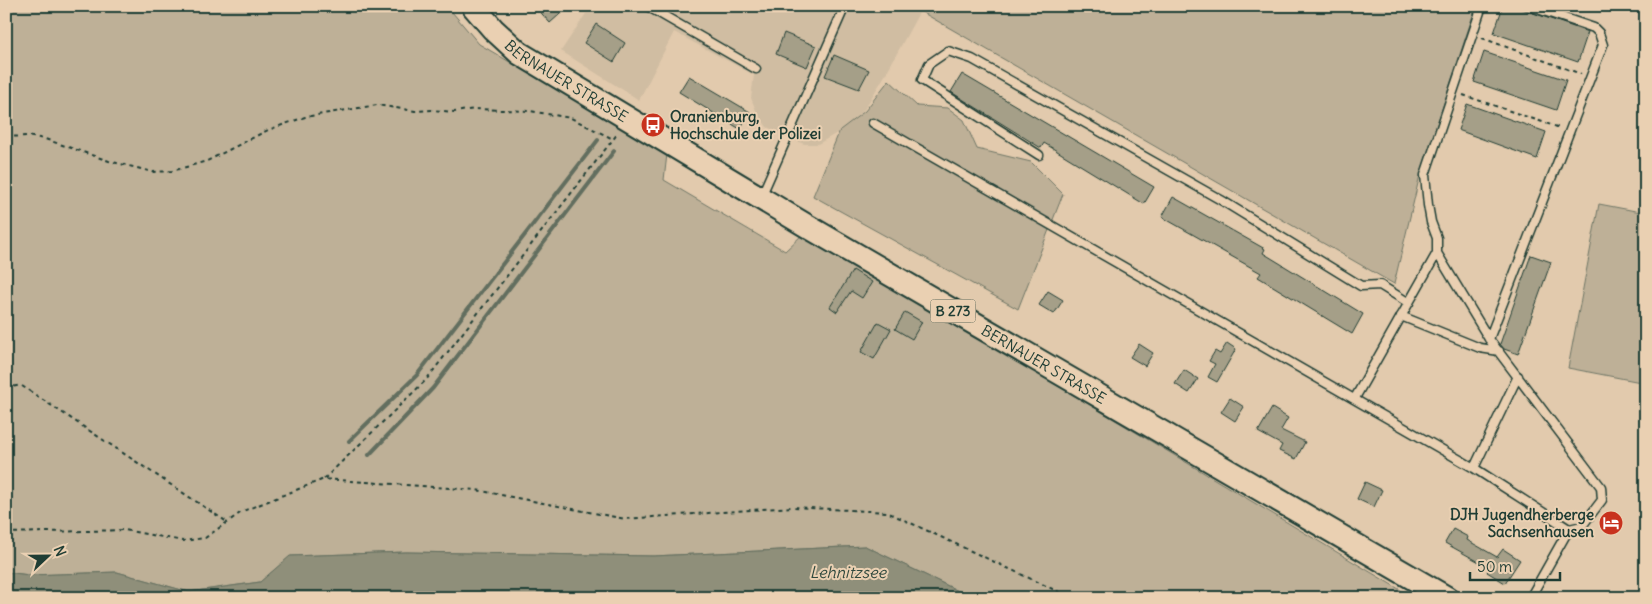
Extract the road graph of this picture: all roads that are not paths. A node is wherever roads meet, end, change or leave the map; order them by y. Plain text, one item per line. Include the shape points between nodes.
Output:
1 (472, 6) edge
2 (647, 6) edge
3 (845, 6) edge
4 (1482, 6) edge
5 (1529, 6) edge
6 (756, 69) dead end
7 (872, 123) dead end
8 (1039, 155) dead end
9 (760, 198) junction
10 (1437, 254) junction
11 (1409, 303) junction
12 (1402, 316) junction
13 (1489, 339) junction
14 (1499, 351) junction
15 (1518, 376) junction
16 (1355, 398) junction
17 (1474, 468) junction
18 (1569, 530) junction
19 (1448, 598) edge
20 (1530, 598) edge

1 - 9 main road, BERNAUER STRASSE / B 273 via 519,53
2 - 6 lane
3 - 9 lane
4 - 10 lane via 1425,175
5 - 13 lane via 1594,28 1603,45
7 - 16 lane
8 - 11 lane via 922,80 929,64 948,51 972,60 1221,200 1361,286 1380,285
9 - 19 main road, BERNAUER STRASSE / B 273
10 - 11 lane
10 - 13 lane
11 - 12 lane
12 - 14 lane via 1480,348
12 - 16 lane
13 - 14 lane
14 - 15 lane
15 - 17 lane
15 - 18 lane via 1601,487 1602,500 1582,526
16 - 17 lane
17 - 18 lane
18 - 20 lane

